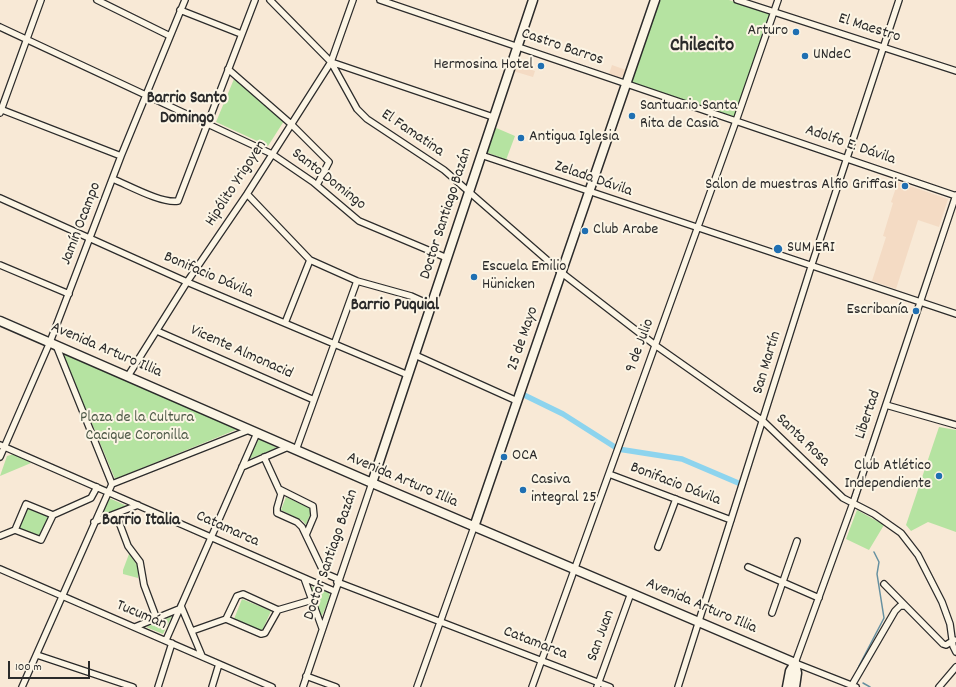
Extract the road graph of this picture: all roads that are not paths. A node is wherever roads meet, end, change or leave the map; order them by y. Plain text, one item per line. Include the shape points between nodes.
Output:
1 (41, 0) edge
2 (97, 0) edge
3 (185, 0) edge
4 (255, 0) edge
5 (270, 0) edge
6 (353, 0) edge
7 (380, 0) edge
8 (533, 0) edge
9 (655, 0) edge
10 (737, 0) edge
11 (778, 0) edge
12 (899, 0) edge
13 (180, 10) junction
14 (773, 12) junction
15 (0, 27) edge
16 (241, 34) junction
17 (170, 36) junction
18 (26, 39) junction
19 (517, 46) junction
20 (883, 48) junction
21 (331, 62) junction
22 (228, 69) junction
23 (956, 71) edge
24 (626, 84) junction
25 (146, 96) junction
26 (0, 110) edge
27 (493, 117) junction
28 (736, 121) junction
29 (208, 124) junction
30 (291, 124) junction
31 (272, 154) junction
32 (481, 155) junction
33 (121, 156) junction
34 (846, 159) junction
35 (113, 179) junction
36 (317, 185) junction
37 (468, 191) junction
38 (589, 192) junction
39 (247, 194) junction
40 (956, 196) edge
41 (0, 198) edge
42 (697, 228) junction
43 (90, 239) junction
44 (446, 258) junction
45 (310, 260) junction
46 (0, 265) edge
47 (811, 267) junction
48 (562, 273) junction
49 (357, 281) junction
50 (187, 282) junction
51 (69, 294) junction
52 (920, 303) junction
53 (431, 305) junction
54 (956, 314) edge
55 (0, 321) edge
56 (285, 323) junction
57 (157, 331) junction
58 (53, 343) junction
59 (334, 345) junction
60 (655, 345) junction
61 (415, 355) junction
62 (408, 375) junction
63 (128, 376) junction
64 (314, 400) junction
65 (517, 401) junction
66 (886, 405) junction
67 (763, 421) junction
68 (956, 425) edge
69 (253, 431) junction
70 (2, 446) edge
71 (292, 449) junction
72 (0, 457) edge
73 (264, 457) junction
74 (242, 467) junction
75 (609, 474) junction
76 (372, 483) junction
77 (112, 484) junction
78 (97, 487) junction
79 (279, 489) junction
80 (109, 492) junction
81 (676, 499) junction
82 (853, 503) junction
83 (138, 505) junction
84 (116, 514) junction
85 (53, 515) junction
86 (731, 520) junction
87 (94, 522) junction
88 (474, 526) junction
89 (15, 530) junction
90 (306, 535) junction
91 (0, 536) edge
92 (211, 537) junction
93 (797, 541) dead end
94 (658, 546) dead end
95 (748, 567) dead end
96 (0, 569) edge
97 (575, 569) junction
98 (304, 578) junction
99 (338, 581) junction
100 (783, 582) junction
101 (884, 584) dead end
102 (334, 591) junction
103 (631, 593) junction
104 (62, 596) junction
105 (820, 598) junction
106 (312, 600) junction
107 (904, 606) junction
108 (180, 607) junction
109 (278, 610) junction
110 (772, 613) dead end
111 (156, 617) junction
112 (226, 618) junction
113 (440, 621) junction
114 (699, 622) junction
115 (135, 627) junction
116 (322, 628) junction
117 (192, 631) junction
118 (166, 640) junction
119 (955, 640) edge
120 (172, 643) junction
121 (956, 652) edge
122 (37, 655) junction
123 (202, 656) junction
124 (542, 660) junction
125 (795, 663) junction
126 (219, 664) junction
127 (956, 667) edge
128 (306, 676) junction
129 (258, 684) edge
130 (598, 684) edge
131 (854, 686) edge
132 (22, 687) edge
133 (133, 687) edge
134 (158, 687) edge
135 (212, 687) edge
136 (272, 687) edge
137 (303, 687) edge
138 (336, 687) edge
139 (417, 687) edge
140 (532, 687) edge
141 (610, 687) edge
142 (678, 687) edge
143 (787, 687) edge
144 (795, 687) edge
145 (939, 687) edge

1 - 18 street
2 - 17 street
3 - 13 street, Jamín Ocampo
4 - 16 street
5 - 21 street, El Famatina
6 - 21 street, Hipólito Yrigoyen
7 - 19 street, Castro Barros
8 - 19 main road, Doctor Santiago Bazán
9 - 24 main road, 25 de Mayo
10 - 14 street, El Maestro
11 - 14 street, 9 de Julio
12 - 20 street, San Martín
13 - 16 street
13 - 17 street, Jamín Ocampo
14 - 20 street, El Maestro
14 - 28 street, 9 de Julio
15 - 18 street, Santo Domingo
16 - 22 street
17 - 25 street, Jamín Ocampo
18 - 25 street, Santo Domingo
18 - 26 street
19 - 24 street, Castro Barros
19 - 27 main road, Doctor Santiago Bazán
20 - 23 street, El Maestro
20 - 34 street, San Martín
21 - 27 street
21 - 30 street, Hipólito Yrigoyen
21 - 37 street, El Famatina via 356,109 379,128 427,158
22 - 29 street
22 - 30 street
24 - 28 street, Castro Barros
24 - 38 main road, 25 de Mayo
25 - 29 street, Santo Domingo
25 - 33 street, Jamín Ocampo
26 - 33 street
27 - 32 main road, Doctor Santiago Bazán
28 - 34 street, Adolfo E. Dávila
28 - 42 street, 9 de Julio
29 - 31 street, Santo Domingo
29 - 35 street via 178,201 166,200
30 - 31 street, Hipólito Yrigoyen
30 - 36 street via 329,162
31 - 36 street, Santo Domingo
31 - 39 street, Hipólito Yrigoyen
32 - 37 main road, Doctor Santiago Bazán
32 - 38 street, Zelada Dávila
33 - 35 street, Jamín Ocampo
34 - 40 street, Adolfo E. Dávila
34 - 47 street, San Martín
35 - 43 street, Jamín Ocampo
36 - 44 street, Santo Domingo via 359,222
37 - 44 main road, Doctor Santiago Bazán
37 - 48 street, El Famatina
38 - 42 street, Zelada Dávila
38 - 48 main road, 25 de Mayo
39 - 45 street
39 - 50 street, Hipólito Yrigoyen
40 - 52 street, Libertad
41 - 43 street, Bonifacio Dávila
42 - 47 street, Zelada Dávila
42 - 60 street, 9 de Julio
43 - 50 street, Bonifacio Dávila
43 - 51 street, Jamín Ocampo
44 - 53 main road, Doctor Santiago Bazán
45 - 49 street
45 - 56 street
46 - 51 street
47 - 52 street, Zelada Dávila
47 - 67 street, San Martín
48 - 60 street, El Famatina
48 - 65 main road, 25 de Mayo
49 - 53 street via 411,296
49 - 59 street
50 - 56 street, Bonifacio Dávila
50 - 57 street, Hipólito Yrigoyen
51 - 58 street, Jamín Ocampo
52 - 54 street, Zelada Dávila
52 - 66 street, Libertad
53 - 61 main road, Doctor Santiago Bazán
55 - 58 main road, Avenida Arturo Illia
56 - 59 street, Bonifacio Dávila
57 - 63 street, Hipólito Yrigoyen
57 - 64 street, Vicente Almonacid
58 - 63 main road, Avenida Arturo Illia
58 - 70 street, Jamín Ocampo
58 - 77 street
59 - 62 street, Bonifacio Dávila
59 - 64 street
60 - 67 street, Santa Rosa
60 - 75 street, 9 de Julio
61 - 62 main road, Doctor Santiago Bazán
61 - 65 street
62 - 76 main road, Doctor Santiago Bazán
63 - 69 main road, Avenida Arturo Illia
64 - 71 street
65 - 88 main road, 25 de Mayo
66 - 68 street
66 - 82 street, Libertad
67 - 82 street, Santa Rosa via 840,495
67 - 86 street, San Martín
69 - 71 main road, Avenida Arturo Illia
69 - 74 street
69 - 77 street
70 - 72 street, Jamín Ocampo
70 - 78 street, Catamarca
71 - 73 street
71 - 76 main road, Avenida Arturo Illia
73 - 74 street
73 - 79 street
74 - 92 street
75 - 81 street, Bonifacio Dávila
75 - 97 street, 9 de Julio
76 - 88 main road, Avenida Arturo Illia
76 - 99 street, Doctor Santiago Bazán
77 - 80 street
78 - 80 street, Catamarca
78 - 85 street via 92,498
79 - 90 street, Catamarca via 281,496 277,512 297,522
79 - 90 street via 313,506 314,516
80 - 83 street, Catamarca
80 - 87 street
81 - 86 street, Bonifacio Dávila
81 - 94 street
82 - 105 street, Libertad
82 - 119 street, Santa Rosa via 893,526 918,555 942,602
83 - 84 street
83 - 92 street, Catamarca
84 - 87 street
84 - 111 street via 128,546 140,562 144,585
85 - 89 street via 41,540
85 - 89 street via 26,504
86 - 114 street, San Martín
87 - 104 street
88 - 97 main road, Avenida Arturo Illia
88 - 113 street, 25 de Mayo
89 - 91 street
90 - 99 street, Catamarca via 324,573
92 - 98 street, Catamarca
92 - 108 street
93 - 100 street
95 - 100 street
96 - 104 street, Tucumán
97 - 103 main road, Avenida Arturo Illia
97 - 124 street, 9 de Julio
98 - 102 street, Catamarca
98 - 106 street
99 - 102 street, Doctor Santiago Bazán
99 - 113 street, Catamarca
100 - 105 street
100 - 110 street
101 - 107 street
102 - 116 street, Doctor Santiago Bazán
103 - 114 main road, Avenida Arturo Illia
103 - 130 street, San Juan
104 - 115 street, Tucumán
104 - 122 street
105 - 125 street, Libertad
106 - 109 street
106 - 116 street
107 - 119 street via 943,644
107 - 131 street via 895,611
108 - 111 street
108 - 117 street
108 - 118 street
109 - 112 street via 243,594 238,596
109 - 112 street via 265,633 261,634
111 - 115 street
112 - 117 street
113 - 124 street, Catamarca
113 - 139 street, 25 de Mayo
114 - 125 main road, Avenida Arturo Illia
114 - 142 street, San Martín
115 - 118 street, Tucumán
116 - 128 street, Doctor Santiago Bazán
117 - 123 street
118 - 120 street, Tucumán
119 - 121 street, Santa Rosa
120 - 123 street, Tucumán
120 - 134 street
122 - 132 street
122 - 133 street
123 - 126 street, Tucumán
124 - 130 street, Catamarca
124 - 140 street, 9 de Julio
125 - 131 street
125 - 143 main road via 790,671
125 - 144 main road
126 - 129 street, Tucumán
126 - 135 street
127 - 145 street
128 - 137 street, Doctor Santiago Bazán
128 - 138 street
129 - 136 street, Tucumán
130 - 141 street, Catamarca

